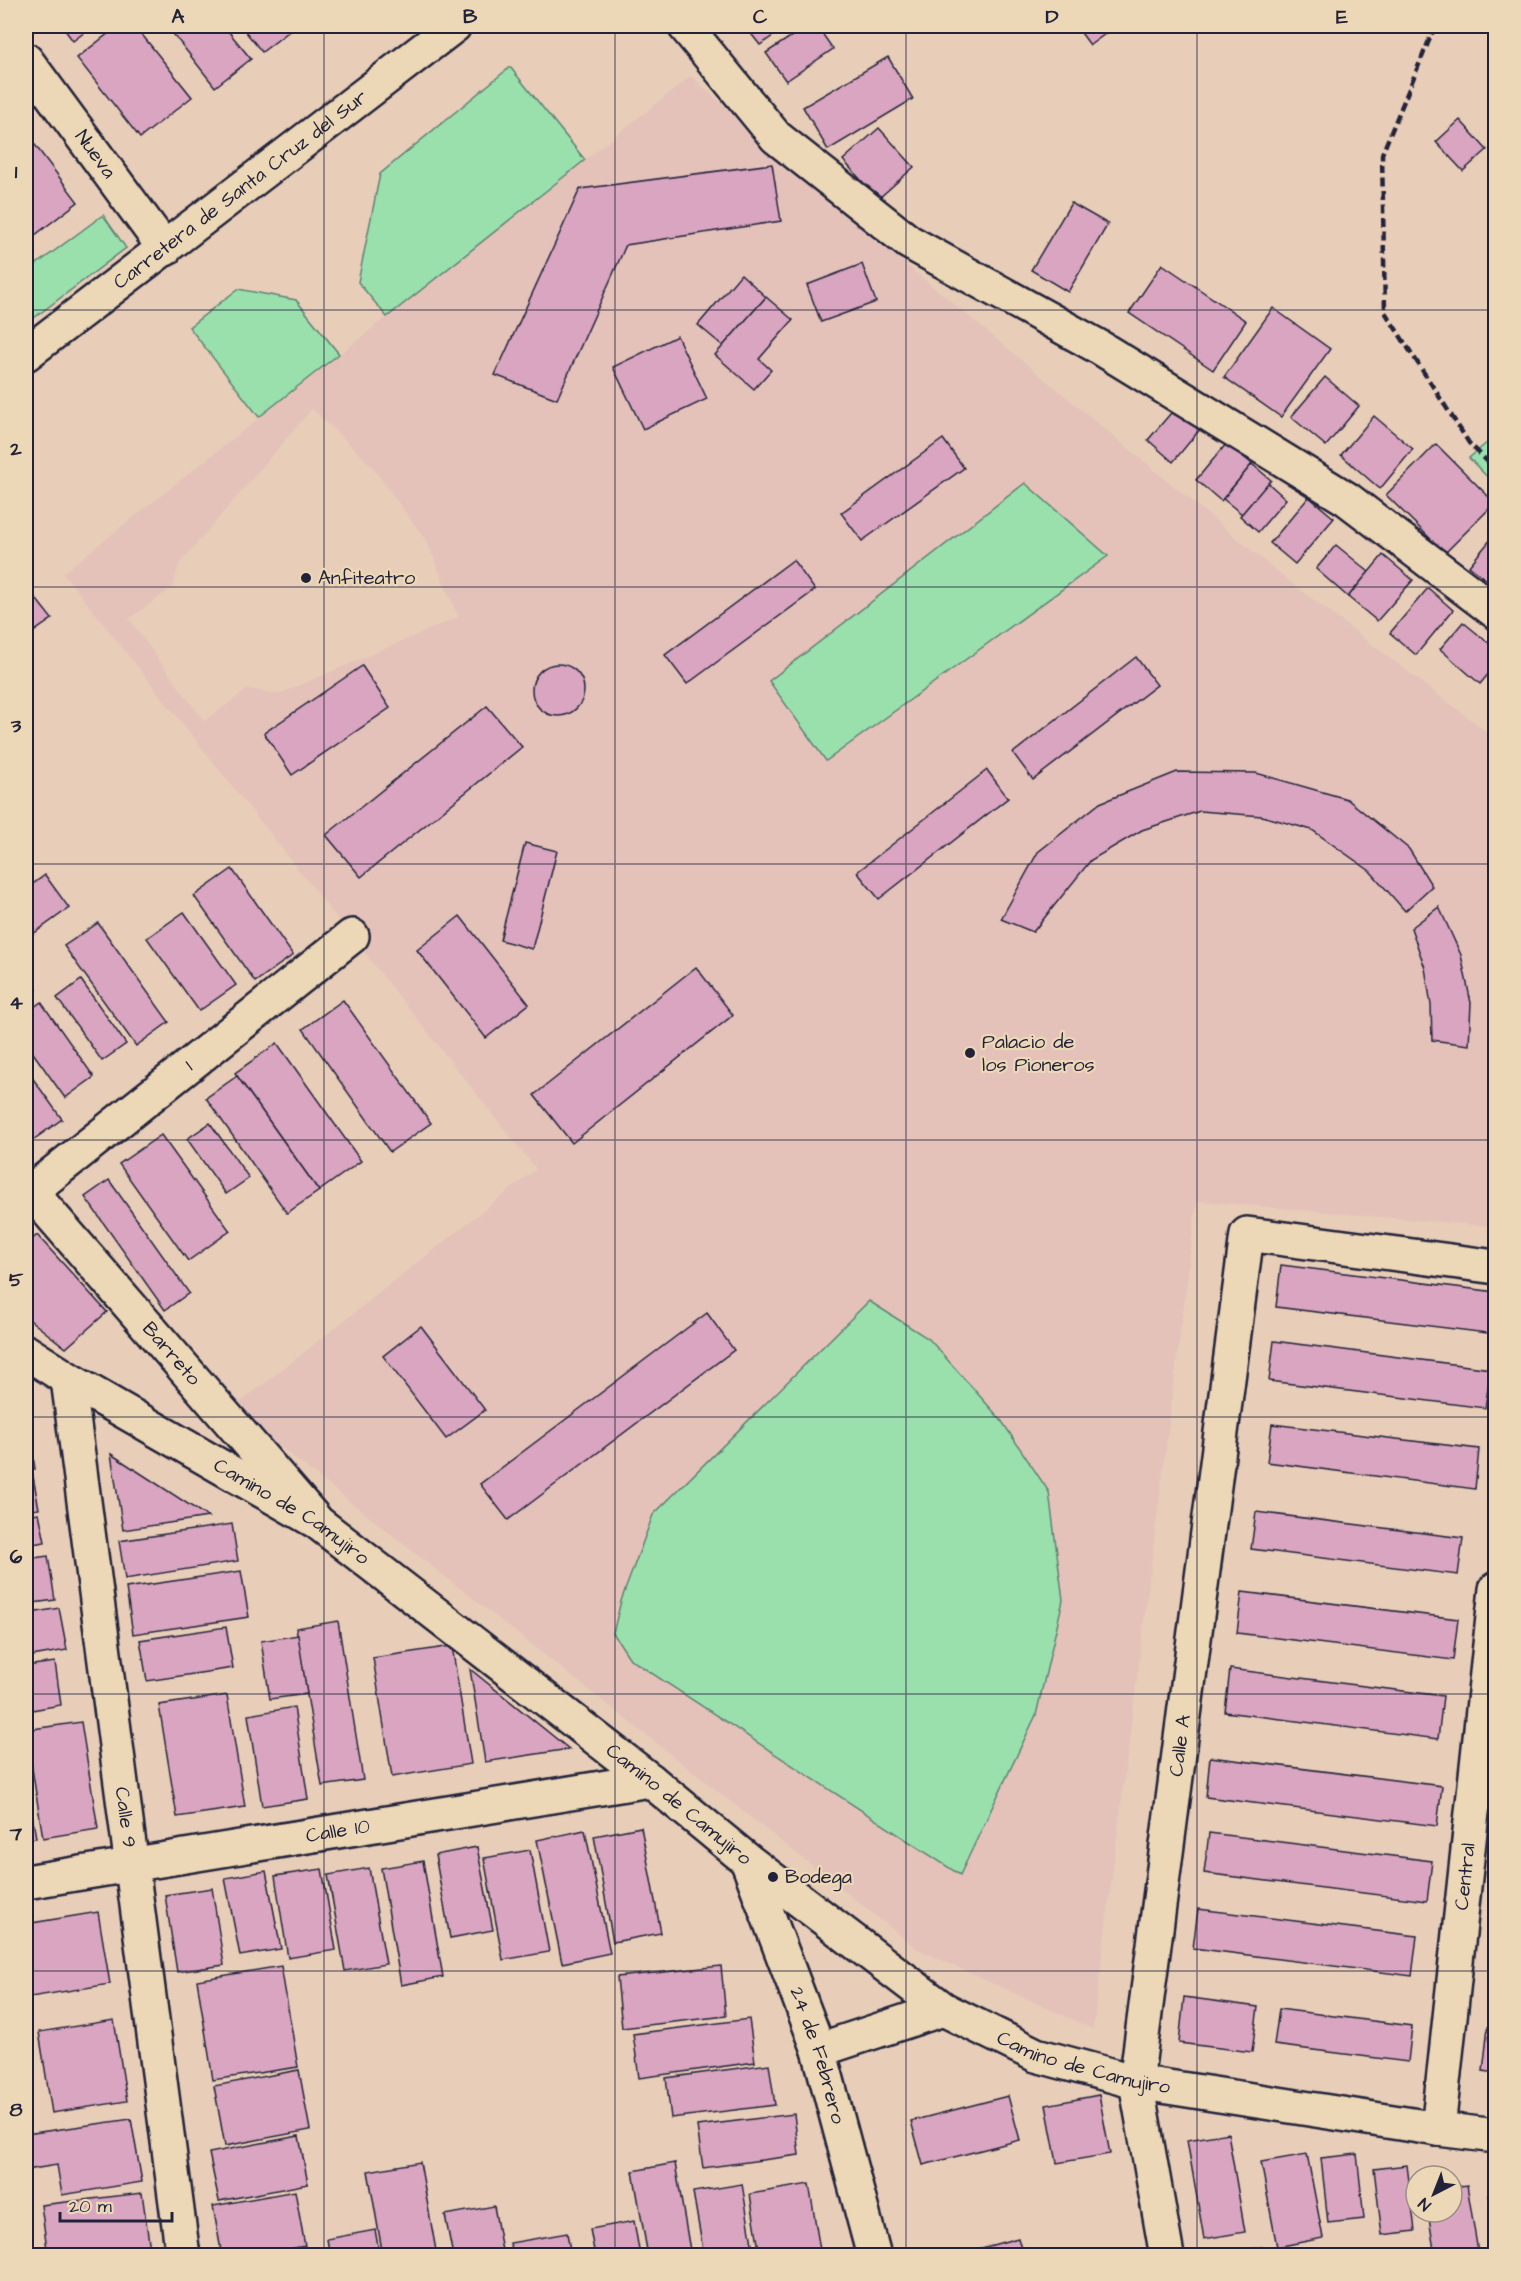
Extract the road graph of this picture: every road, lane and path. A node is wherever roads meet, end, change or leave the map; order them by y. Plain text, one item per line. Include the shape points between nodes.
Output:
1 (454, 26) edge
2 (685, 26) edge
3 (26, 60) edge
4 (165, 249) junction
5 (26, 354) edge
6 (1496, 612) edge
7 (351, 936) dead end
8 (27, 1191) edge
9 (1496, 1267) edge
10 (26, 1352) edge
11 (68, 1379) junction
12 (317, 1522) junction
13 (1496, 1589) edge
14 (650, 1780) junction
15 (747, 1860) junction
16 (131, 1864) junction
17 (26, 1882) edge
18 (943, 2009) junction
19 (819, 2050) junction
20 (1136, 2082) junction
21 (1438, 2129) junction
22 (1496, 2136) edge
23 (183, 2256) edge
24 (874, 2256) edge
25 (1167, 2256) edge

1 - 4 street, Carretera de Santa Cruz del Sur
2 - 6 street via 776,137 909,242 1099,347 1347,499
3 - 4 street, Nueva
4 - 5 street, Carretera de Santa Cruz del Sur
7 - 8 street, 1
8 - 12 street, Barreto
9 - 20 street, Calle A via 1247,1234
10 - 11 street, Camino de Camujiro
11 - 12 street, Camino de Camujiro
11 - 16 street, Calle 9
12 - 14 street, Camino de Camujiro
13 - 21 street, Central
14 - 15 street, Camino de Camujiro
14 - 16 street, Calle 10
15 - 18 street, Camino de Camujiro
15 - 19 street, 24 de Febrero
16 - 17 street, Calle 10
16 - 23 street, Calle 9
18 - 19 street
18 - 20 street, Camino de Camujiro via 1036,2055
19 - 24 street, 24 de Febrero
20 - 21 street, Camino de Camujiro
20 - 25 street, Calle A
21 - 22 street, Camino de Camujiro

